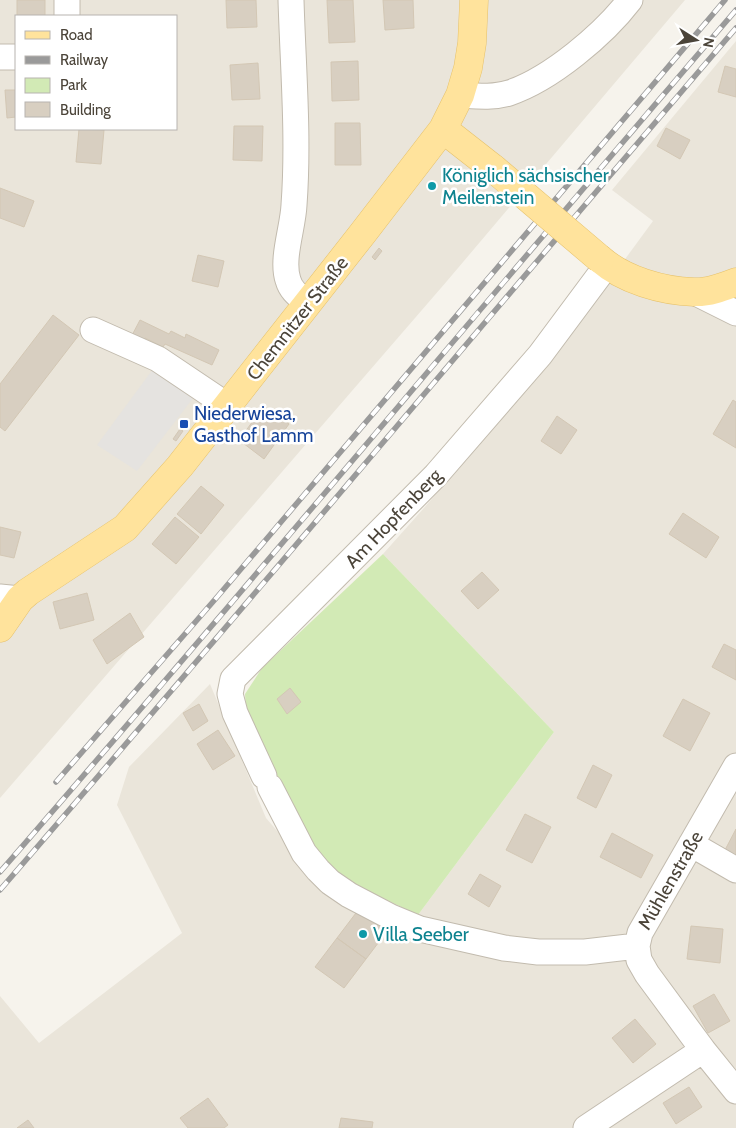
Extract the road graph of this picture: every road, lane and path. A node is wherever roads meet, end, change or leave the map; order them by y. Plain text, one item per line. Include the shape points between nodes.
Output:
1 (67, 0) edge
2 (291, 0) edge
3 (474, 0) edge
4 (630, 0) edge
5 (67, 15) edge
6 (0, 57) edge
7 (15, 57) edge
8 (460, 95) junction
9 (443, 129) junction
10 (603, 262) junction
11 (736, 282) edge
12 (696, 293) junction
13 (307, 303) junction
14 (736, 313) edge
15 (93, 330) dead end
16 (228, 406) junction
17 (10, 598) edge
18 (0, 628) edge
19 (736, 766) edge
20 (691, 844) junction
21 (736, 870) edge
22 (637, 946) junction
23 (703, 1050) junction
24 (736, 1091) edge
25 (586, 1128) edge

1 - 5 street
2 - 13 street via 296,139 294,207 286,259 288,280 294,292
3 - 8 main road, Chemnitzer Straße via 468,68
4 - 8 street via 576,54 544,75 509,93 491,97
6 - 7 street
8 - 9 main road, Chemnitzer Straße
9 - 10 main road, bridge
9 - 13 main road, Chemnitzer Straße
10 - 12 main road via 657,288
10 - 22 street, Am Hopfenberg via 540,355 436,475 233,679 230,694 267,782 304,853 330,882 350,895 420,930 504,948 585,952
11 - 12 main road
12 - 14 street
13 - 16 main road, Chemnitzer Straße
15 - 16 street via 158,359
16 - 17 main road, Chemnitzer Straße via 125,528 43,582
17 - 18 main road, Chemnitzer Straße
19 - 20 street, Mühlenstraße
20 - 21 street
20 - 22 street, Mühlenstraße via 640,932
22 - 23 street, Mühlenstraße via 639,960 647,974
23 - 24 street, Mühlenstraße
23 - 25 street

